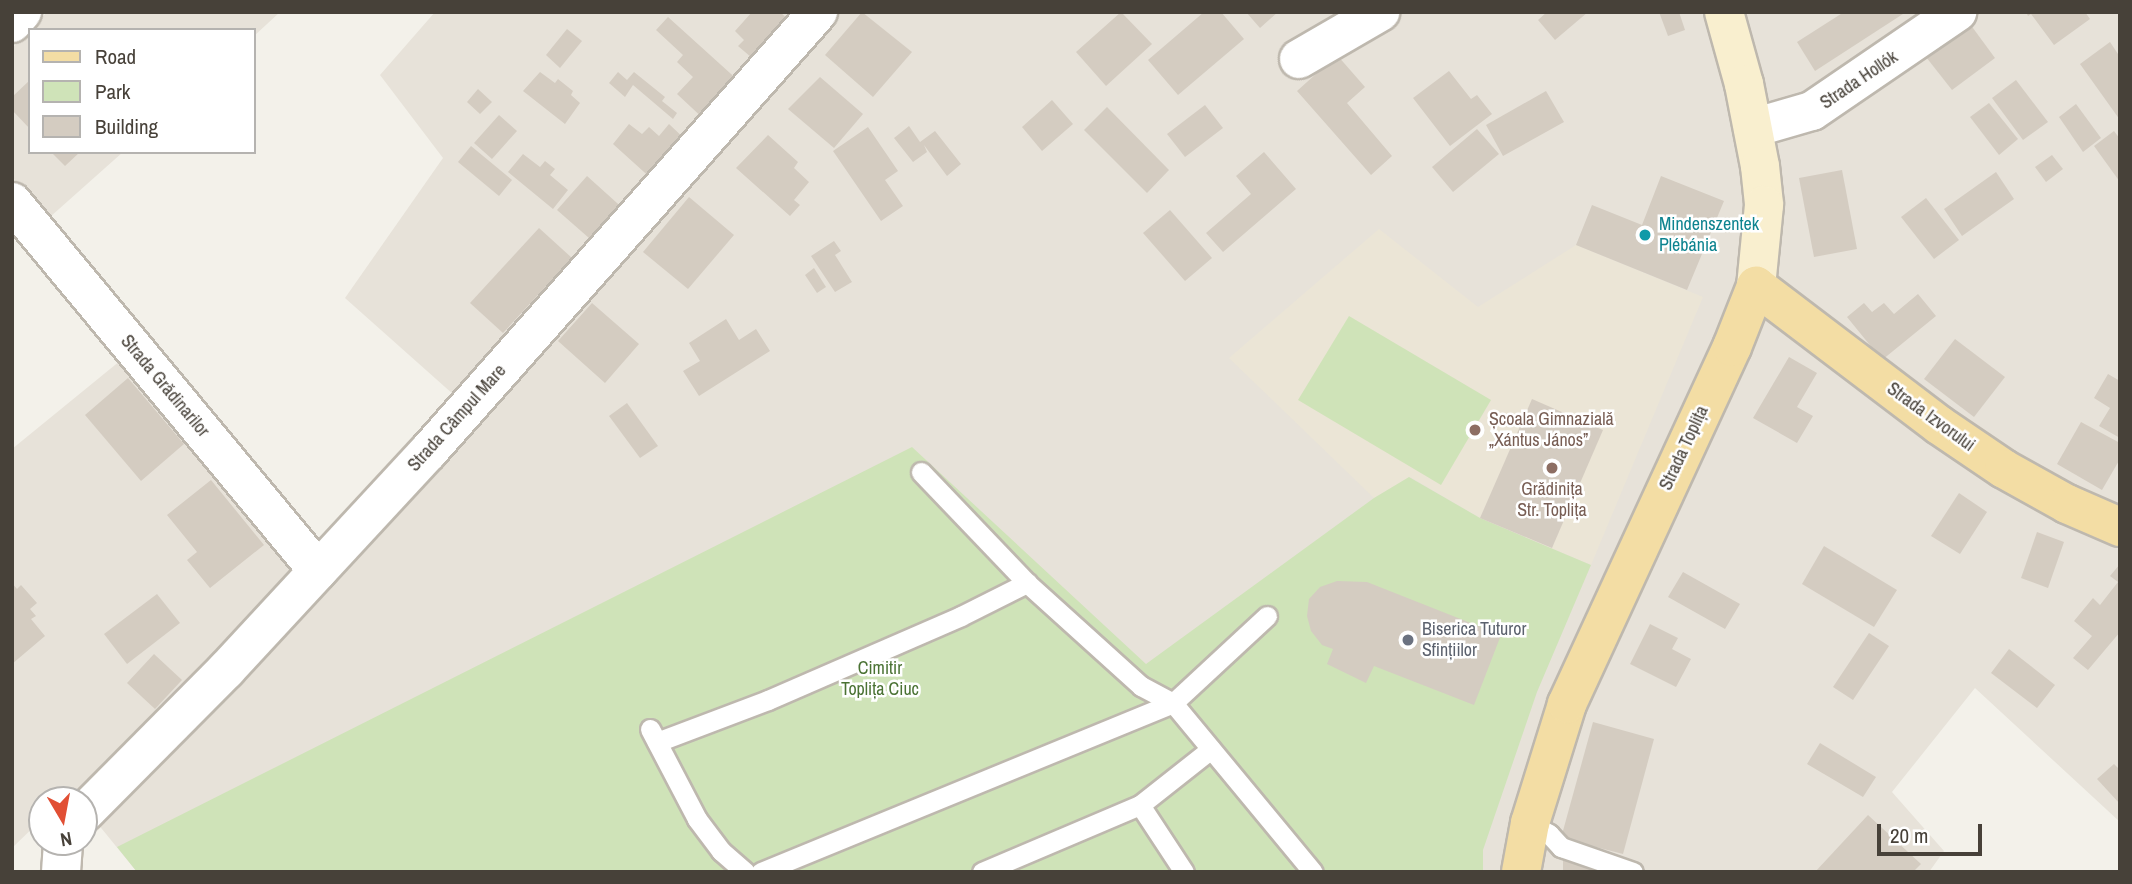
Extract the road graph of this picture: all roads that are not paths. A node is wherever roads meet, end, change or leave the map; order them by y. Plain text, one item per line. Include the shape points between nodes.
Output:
1 (22, 12) edge
2 (818, 12) edge
3 (1380, 12) edge
4 (1724, 12) edge
5 (1957, 12) edge
6 (12, 23) edge
7 (1299, 59) dead end
8 (1753, 128) junction
9 (12, 202) edge
10 (1756, 286) junction
11 (921, 472) dead end
12 (2120, 527) edge
13 (318, 571) junction
14 (1027, 583) junction
15 (1267, 616) dead end
16 (1172, 703) junction
17 (1211, 749) junction
18 (98, 799) edge
19 (1140, 805) junction
20 (1531, 823) junction
21 (745, 872) edge
22 (761, 872) edge
23 (982, 872) edge
24 (1184, 872) edge
25 (1313, 872) edge
26 (1521, 872) edge
27 (1633, 872) edge

1 - 6 street
2 - 13 street, Strada Câmpul Mare
3 - 7 street
4 - 8 main road, Strada Toplița
5 - 8 street, Strada Hollók via 1812,111
8 - 10 main road, Strada Toplița via 1764,205
9 - 13 street, Strada Grădinarilor
10 - 12 main road, Strada Izvorului via 2004,470
10 - 20 main road, Strada Toplița via 1567,704
11 - 14 lane
13 - 18 street, Strada Câmpul Mare
14 - 16 lane via 1141,686
14 - 21 lane via 768,701 654,736 697,819 721,851
15 - 16 lane
16 - 17 lane
16 - 22 lane
17 - 19 lane
17 - 25 lane
19 - 23 lane
19 - 24 lane
20 - 26 main road, Strada Toplița
20 - 27 lane via 1561,847

